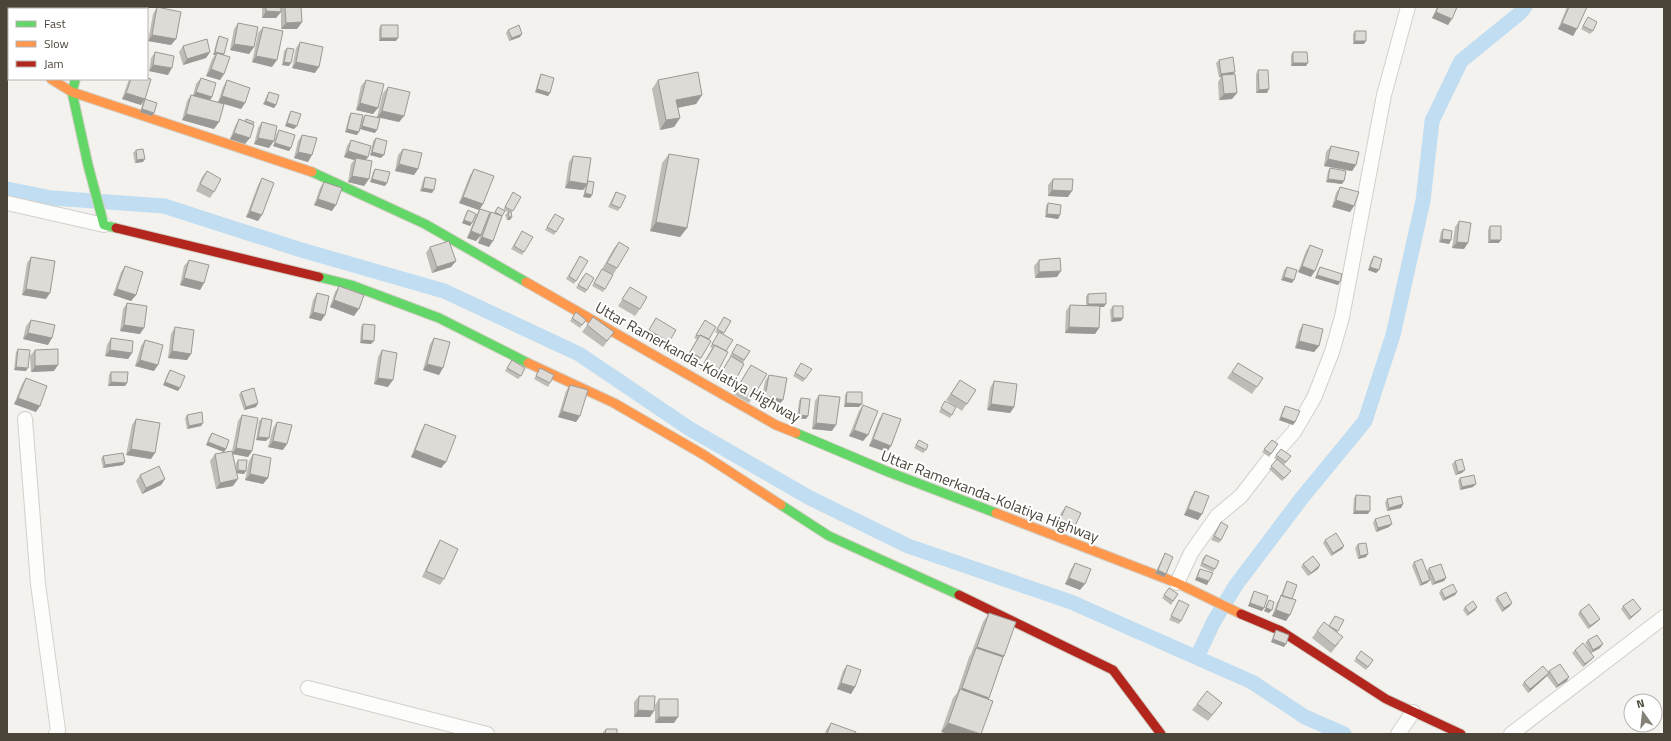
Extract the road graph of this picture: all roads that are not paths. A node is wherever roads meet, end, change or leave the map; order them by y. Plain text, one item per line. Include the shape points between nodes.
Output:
1 (1408, 7) edge
2 (53, 80) edge
3 (75, 80) edge
4 (72, 92) junction
5 (7, 203) edge
6 (102, 221) junction
7 (26, 419) dead end
8 (1182, 586) junction
9 (1664, 617) edge
10 (308, 688) dead end
11 (1413, 712) junction
12 (56, 734) edge
13 (487, 734) edge
14 (1161, 734) edge
15 (1398, 734) edge
16 (1461, 734) edge
17 (1511, 734) edge

1 - 8 street via 1384,94 1342,318 1332,352 1314,398 1294,432 1240,496 1217,516 1191,553
2 - 4 street, Uttar Ramerkanda-Kolatiya Highway
3 - 4 street
4 - 6 street
4 - 8 street, Uttar Ramerkanda-Kolatiya Highway via 317,174 425,224 776,425 886,471
5 - 6 street
6 - 14 street via 351,285 439,318 614,403 704,455 829,536 957,594 1113,670
7 - 12 street via 38,584 58,730
8 - 11 street, Uttar Ramerkanda-Kolatiya Highway via 1281,630 1386,699
9 - 17 street
10 - 13 street
11 - 15 street
11 - 16 street, Uttar Ramerkanda-Kolatiya Highway

